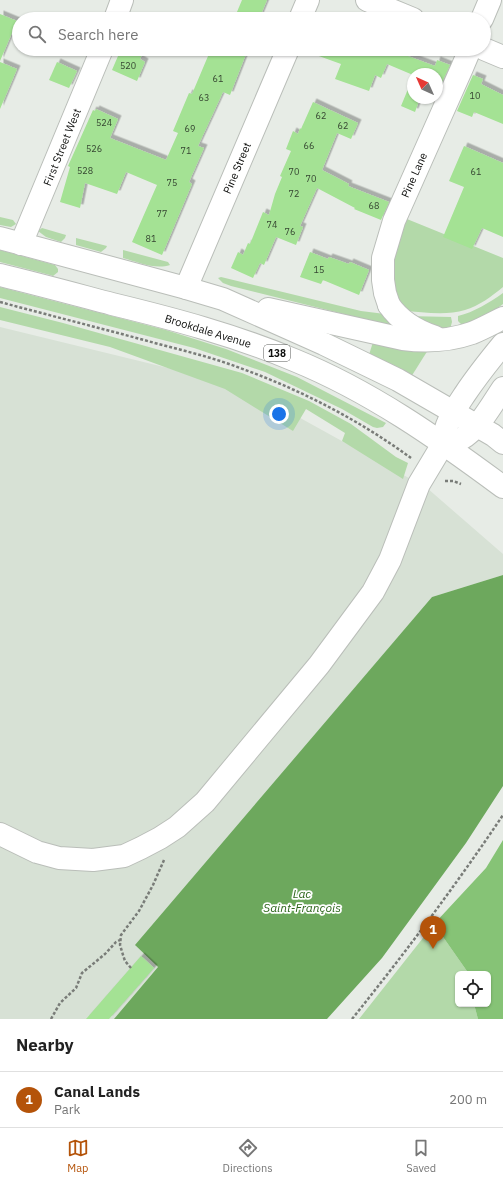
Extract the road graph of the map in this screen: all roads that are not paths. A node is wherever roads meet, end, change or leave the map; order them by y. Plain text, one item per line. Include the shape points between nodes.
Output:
1 (122, 0) edge
2 (308, 0) edge
3 (367, 0) edge
4 (490, 0) edge
5 (118, 12) edge
6 (303, 12) edge
7 (396, 12) edge
8 (485, 12) edge
9 (491, 51) edge
10 (99, 56) edge
11 (285, 56) edge
12 (467, 56) edge
13 (503, 57) edge
14 (0, 238) edge
15 (21, 244) junction
16 (0, 275) edge
17 (186, 288) junction
18 (224, 299) junction
19 (503, 318) edge
20 (443, 340) junction
21 (503, 344) edge
22 (503, 388) edge
23 (453, 412) junction
24 (476, 426) junction
25 (503, 442) edge
26 (443, 444) junction
27 (503, 487) edge
28 (0, 834) edge

1 - 5 main road
2 - 6 main road
3 - 7 main road
4 - 8 main road
9 - 13 main road
10 - 15 main road, First Street West
11 - 17 main road, Pine Street
12 - 20 main road, Pine Lane via 394,221 383,258 385,293 395,314 422,333
14 - 15 main road, 138
15 - 17 main road, 138
16 - 26 main road, Brookdale Avenue / 138 via 189,323 295,360 397,413
17 - 18 main road, 138
18 - 20 main road via 403,339
18 - 23 main road, 138 via 398,380
19 - 20 main road via 472,333
21 - 23 main road via 481,370
22 - 24 main road
23 - 24 main road, 138
23 - 26 main road via 445,430
24 - 25 main road, 138
24 - 26 main road via 461,439
26 - 27 main road, Brookdale Avenue / 138
26 - 28 main road via 419,484 390,560 373,592 309,677 206,802 160,838 124,856 105,859 59,858 37,852

